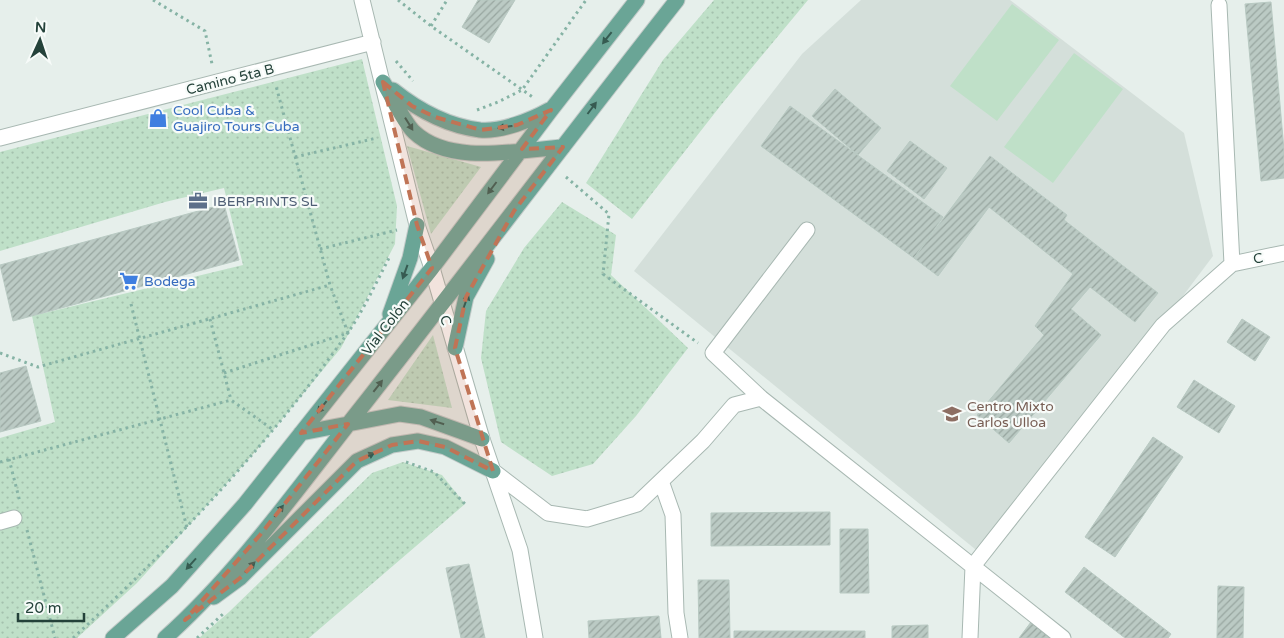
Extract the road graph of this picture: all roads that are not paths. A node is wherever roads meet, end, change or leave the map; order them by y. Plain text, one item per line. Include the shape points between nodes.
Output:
1 (362, 0) edge
2 (637, 0) edge
3 (677, 0) edge
4 (1219, 5) dead end
5 (373, 42) junction
6 (383, 82) junction
7 (551, 110) junction
8 (0, 138) edge
9 (563, 147) junction
10 (522, 150) junction
11 (514, 211) junction
12 (417, 224) junction
13 (807, 230) dead end
14 (1284, 253) edge
15 (1232, 264) junction
16 (432, 268) junction
17 (442, 306) junction
18 (384, 328) junction
19 (455, 348) junction
20 (761, 398) junction
21 (348, 424) junction
22 (301, 433) junction
23 (482, 439) junction
24 (492, 471) junction
25 (661, 481) junction
26 (973, 566) junction
27 (185, 620) junction
28 (113, 638) edge
29 (164, 638) edge
30 (536, 638) edge
31 (680, 638) edge
32 (970, 638) edge
33 (1063, 638) edge

1 - 5 street, C
2 -> 7 main road, Vial Colón
9 -> 3 main road
4 - 15 street
5 - 6 street, C
5 - 8 street, Camino 5ta B
7 -> 6 main road via 517,125 481,130 435,117 412,106
6 -> 10 main road via 414,131 443,149 487,154
6 - 12 street, C
7 - 10 main road, Vial Colón
9 - 10 main road
9 - 11 main road
10 -> 16 main road, Vial Colón
11 - 17 main road
19 -> 11 main road via 466,297
12 - 16 street, C
12 -> 18 main road via 410,258
13 - 20 street via 713,354
14 - 15 street, C
15 - 26 street via 1163,325
16 - 17 street, C
16 - 18 main road, Vial Colón
17 - 19 street, C
21 -> 17 main road
18 -> 22 main road, Vial Colón
19 - 23 street, C
20 - 25 street via 734,405 703,441
20 - 26 street
21 - 22 main road
23 -> 21 main road via 421,417 400,414
27 -> 21 main road via 260,535
22 -> 28 main road, Vial Colón via 245,504 172,586
23 - 24 street, C
24 - 25 street via 548,512 587,519 636,504
27 -> 24 main road via 240,578 357,461 392,445 418,441 445,447
24 - 30 street, C via 520,550
25 - 31 street via 673,515 676,613
26 - 32 street
26 - 33 street
27 - 29 main road

